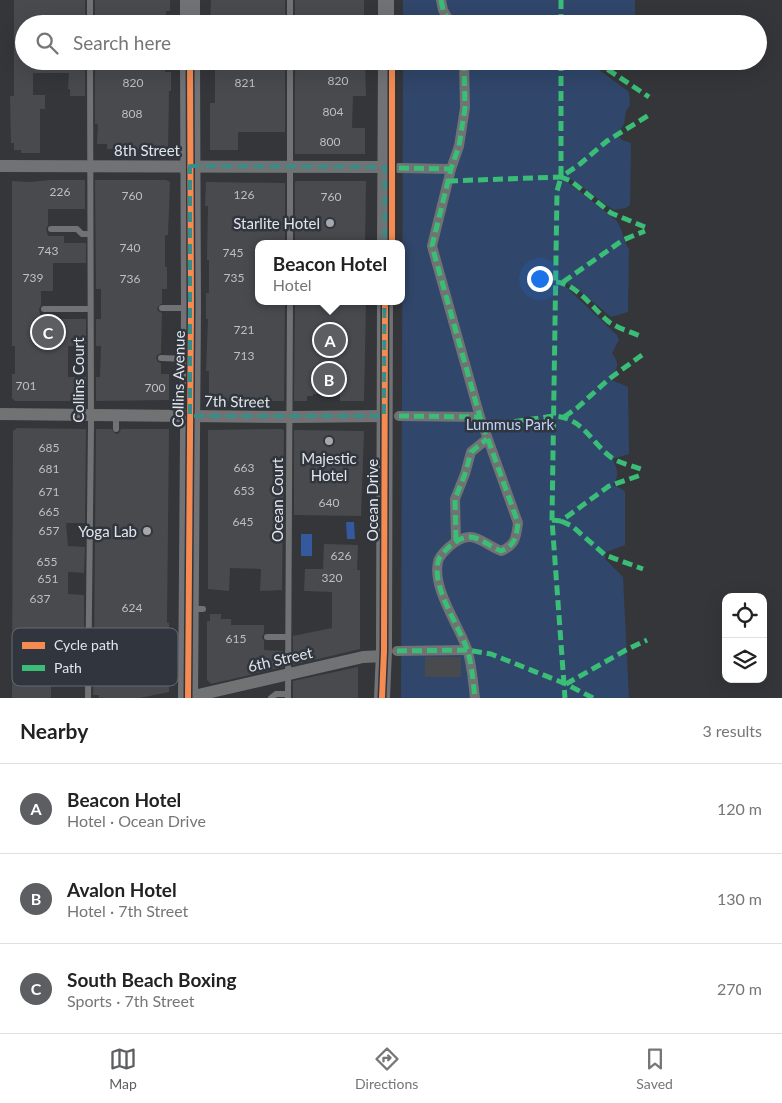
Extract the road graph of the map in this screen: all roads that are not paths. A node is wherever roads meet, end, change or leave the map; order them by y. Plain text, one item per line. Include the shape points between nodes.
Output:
1 (90, 0) edge
2 (190, 0) edge
3 (290, 0) edge
4 (386, 0) edge
5 (441, 0) edge
6 (90, 15) edge
7 (190, 15) edge
8 (290, 15) edge
9 (386, 15) edge
10 (446, 15) edge
11 (90, 70) edge
12 (190, 70) edge
13 (290, 70) edge
14 (387, 70) edge
15 (464, 70) edge
16 (0, 166) edge
17 (190, 166) junction
18 (90, 167) junction
19 (290, 167) junction
20 (392, 167) junction
21 (451, 169) junction
22 (51, 229) dead end
23 (90, 234) junction
24 (290, 240) edge
25 (385, 240) edge
26 (290, 305) edge
27 (385, 305) edge
28 (44, 308) dead end
29 (162, 308) dead end
30 (191, 308) junction
31 (90, 309) junction
32 (162, 358) dead end
33 (191, 359) junction
34 (0, 414) edge
35 (91, 415) junction
36 (116, 416) junction
37 (190, 416) junction
38 (392, 416) junction
39 (290, 417) junction
40 (480, 418) junction
41 (116, 429) dead end
42 (487, 439) junction
43 (456, 540) junction
44 (89, 628) edge
45 (267, 636) dead end
46 (288, 637) junction
47 (467, 650) junction
48 (391, 654) junction
49 (288, 674) junction
50 (288, 696) edge
51 (187, 698) edge
52 (271, 698) edge
53 (382, 698) edge
54 (475, 698) edge

1 - 6 lane
2 - 7 main road
3 - 8 lane
4 - 9 street
5 - 10 street
11 - 18 lane, Collins Court
12 - 17 main road, Collins Avenue
13 - 19 lane
14 - 20 street
15 - 21 street via 465,108 459,146
16 - 18 street, 8th Street
17 - 18 street, 8th Street
17 - 19 street, 8th Street
17 - 30 main road, Collins Avenue
18 - 23 lane, Collins Court
19 - 20 street, 8th Street
19 - 24 lane
20 - 21 street
20 - 25 street
21 - 40 street via 432,246
22 - 23 lane via 77,229 82,234
23 - 31 lane, Collins Court
26 - 39 lane, Ocean Court
27 - 38 street, Ocean Drive
28 - 31 lane
29 - 30 lane
30 - 33 main road, Collins Avenue
31 - 35 lane, Collins Court
32 - 33 lane
33 - 37 main road, Collins Avenue
34 - 35 street, 7th Street
35 - 36 street, 7th Street
35 - 44 lane, Collins Court
36 - 37 street, 7th Street
36 - 41 lane
37 - 39 street, 7th Street
37 - 51 main road, Collins Avenue via 196,609
38 - 39 street, 7th Street
38 - 40 street
38 - 48 street, Ocean Drive
39 - 46 lane, Ocean Court
40 - 42 street
42 - 43 street via 470,452 455,499
42 - 43 street via 518,523 515,539 509,548 501,551 476,537
43 - 47 street via 438,561 437,579
45 - 46 lane
46 - 49 lane, Ocean Court
47 - 48 street
47 - 54 street
48 - 49 street, 6th Street
48 - 53 street, Ocean Drive
49 - 50 lane, Ocean Court
49 - 51 street, 6th Street
50 - 52 lane via 276,694

